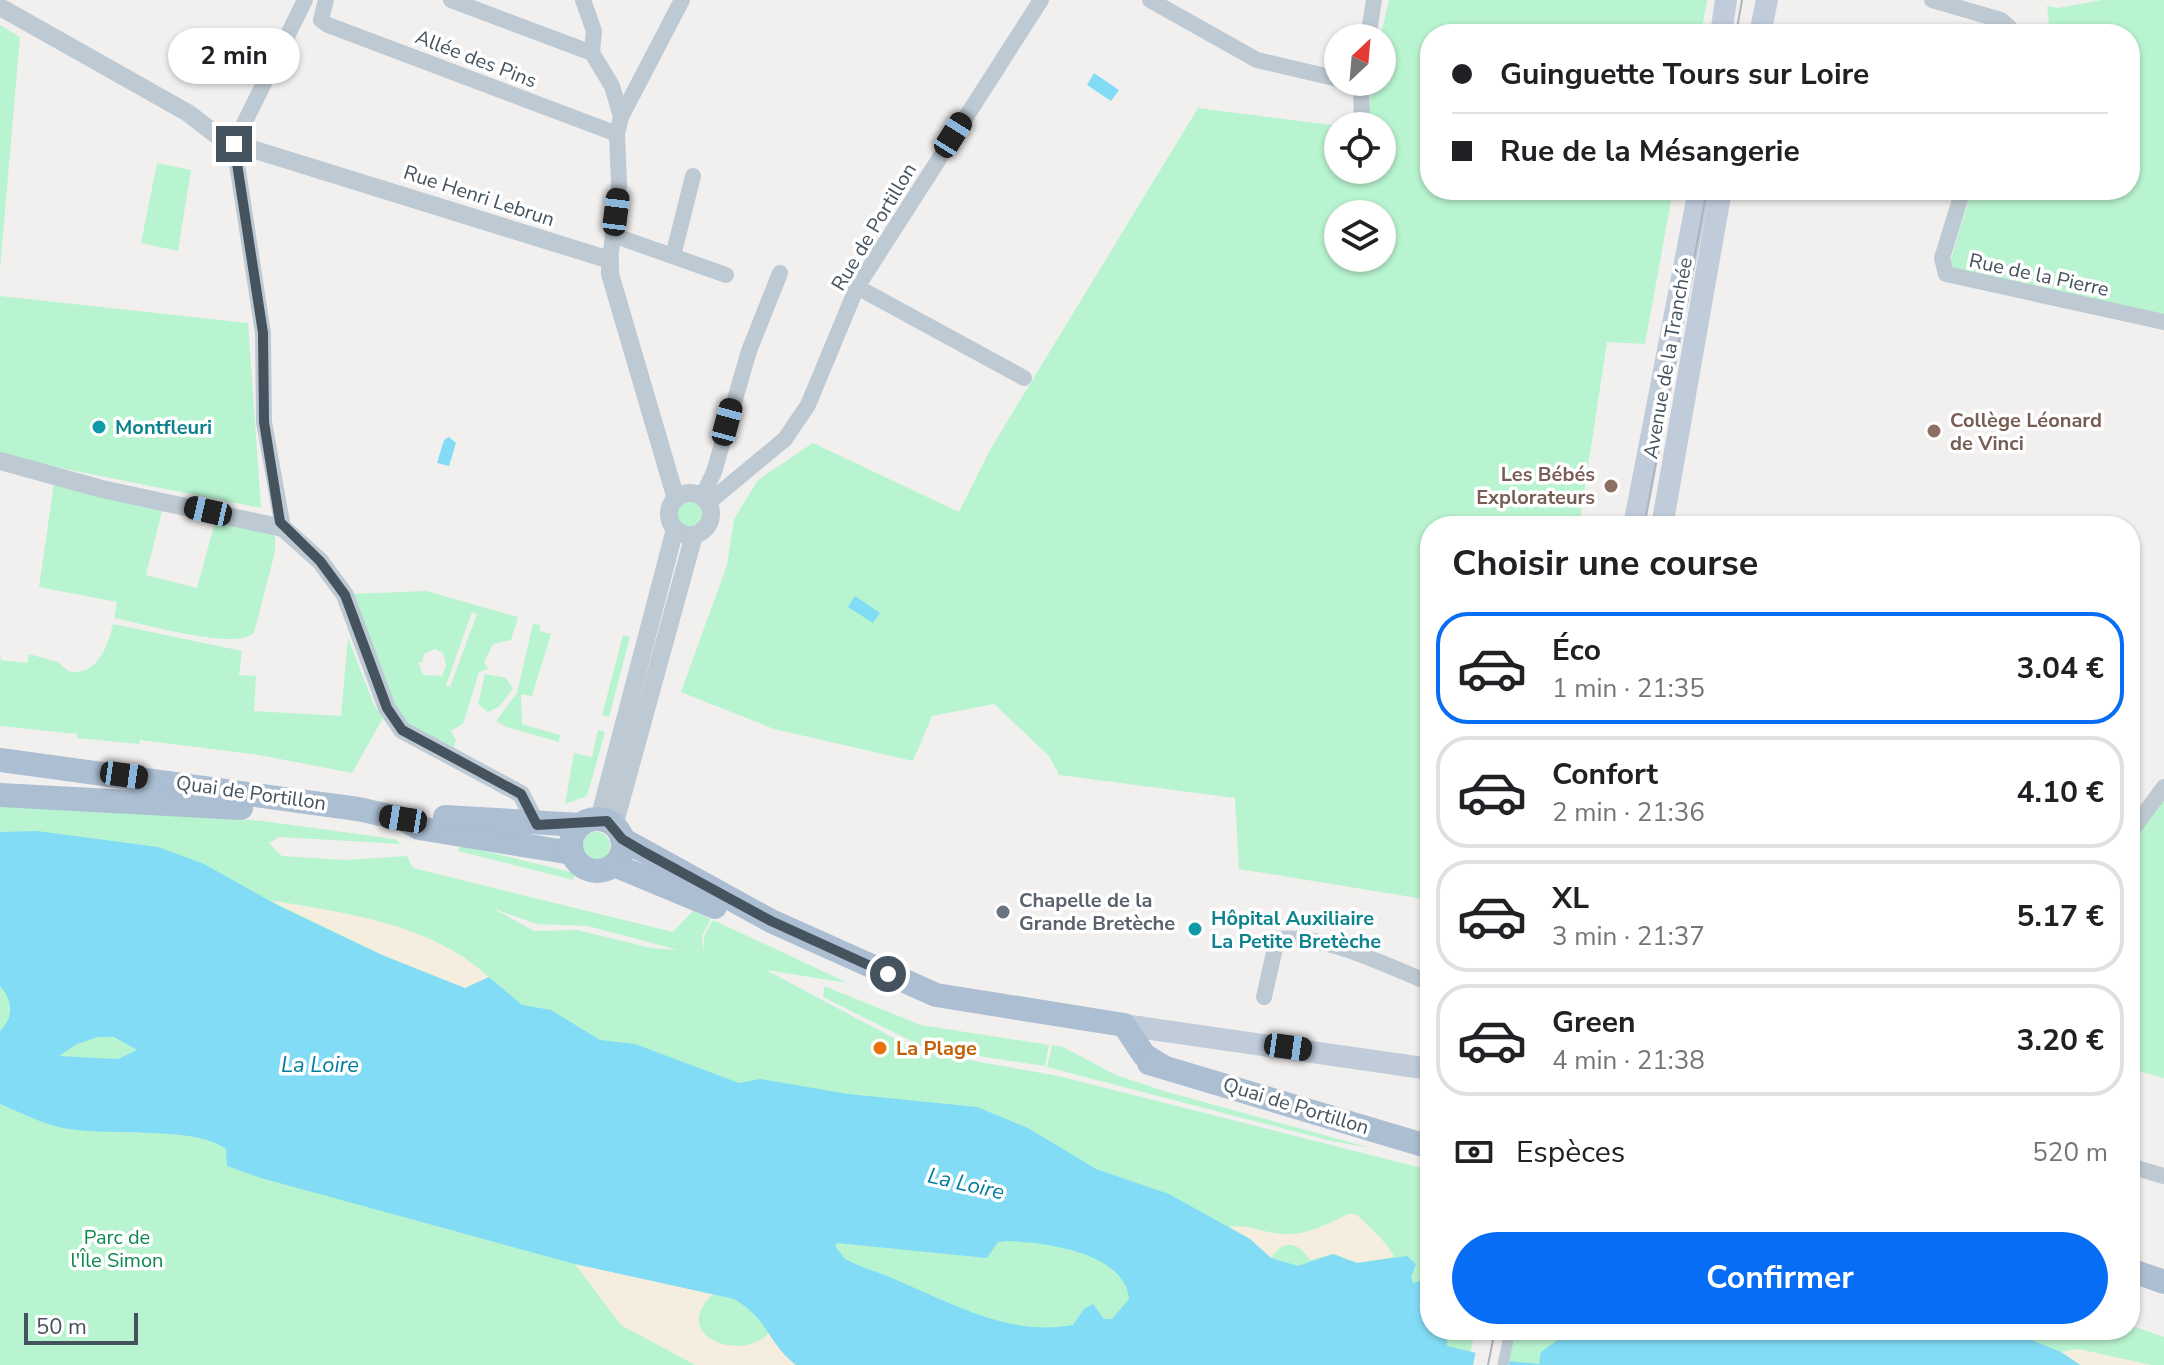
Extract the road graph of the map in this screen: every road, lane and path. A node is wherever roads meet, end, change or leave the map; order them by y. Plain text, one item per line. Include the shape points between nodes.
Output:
1 (305, 0) edge
2 (326, 0) edge
3 (451, 0) edge
4 (583, 0) edge
5 (682, 0) edge
6 (1041, 0) edge
7 (1150, 0) edge
8 (1374, 0) edge
9 (1726, 0) edge
10 (1767, 0) edge
11 (1932, 0) edge
12 (0, 7) edge
13 (1370, 24) edge
14 (1722, 24) edge
15 (1762, 24) edge
16 (2006, 24) edge
17 (592, 53) junction
18 (1324, 75) edge
19 (621, 117) junction
20 (617, 134) junction
21 (234, 144) junction
22 (693, 176) dead end
23 (1697, 200) edge
24 (1719, 200) edge
25 (1960, 200) edge
26 (613, 235) junction
27 (673, 256) junction
28 (610, 260) junction
29 (780, 273) dead end
30 (726, 275) dead end
31 (857, 287) junction
32 (2164, 322) edge
33 (1024, 378) dead end
34 (0, 461) edge
35 (676, 499) junction
36 (705, 500) junction
37 (1636, 516) edge
38 (1664, 516) edge
39 (283, 528) junction
40 (675, 529) junction
41 (694, 535) junction
42 (1, 759) edge
43 (2164, 787) edge
44 (0, 795) edge
45 (372, 814) junction
46 (2140, 819) edge
47 (411, 824) junction
48 (537, 825) junction
49 (604, 827) junction
50 (572, 853) junction
51 (614, 865) junction
52 (771, 921) junction
53 (1420, 979) edge
54 (1264, 997) dead end
55 (1083, 1020) junction
56 (1124, 1025) junction
57 (1162, 1066) junction
58 (1420, 1068) edge
59 (1420, 1144) edge
60 (2140, 1169) edge
61 (2164, 1176) edge
62 (2140, 1274) edge
63 (2164, 1282) edge
64 (1508, 1340) edge
65 (1503, 1365) edge

1 - 21 street
2 - 20 street, Allée des Pins via 321,20
3 - 17 street
4 - 17 street via 594,31
5 - 19 street
6 - 31 street, Rue de Portillon
7 - 18 street via 1248,56
8 - 13 street
9 - 14 main road
10 - 15 main road
11 - 16 street
12 - 21 street, Rue Henri Lebrun
17 - 19 street via 612,86
19 - 20 street
20 - 26 street via 620,160
21 - 28 street, Rue Henri Lebrun
21 - 39 street via 263,333 264,422
22 - 27 street
23 - 37 main road, Avenue de la Tranchée
24 - 38 main road, Avenue de la Tranchée
25 - 32 street, Rue de la Pierre via 1942,258 1946,274
26 - 27 street
26 - 28 street
27 - 30 street
28 - 35 street
29 - 36 street via 749,351
31 - 33 street
31 - 36 street, Rue de Portillon via 801,417 785,439
34 - 39 street
35 - 36 street via 686,494
35 - 40 street via 669,510
36 - 41 street via 710,523
39 - 48 street via 320,561 345,595 387,708 402,730 521,794
40 - 41 street
40 - 49 street
41 - 49 street
42 - 45 main road, Quai de Portillon via 47,757 65,766
43 - 46 street
44 - 45 main road via 214,805 354,824
45 - 47 main road, Quai de Portillon
47 - 48 main road, Quai de Portillon via 424,815
47 - 50 main road, Quai de Portillon
48 - 49 main road, Quai de Portillon
49 - 50 main road via 571,838
49 - 51 main road via 621,853
49 - 52 main road, Quai de Portillon
50 - 51 main road via 590,870
51 - 52 main road, Quai de Portillon via 717,908
52 - 55 main road, Quai de Portillon via 936,995
53 - 54 street via 1351,952 1292,937 1277,939
55 - 56 main road, Quai de Portillon
55 - 57 main road, Quai de Portillon via 1119,1037 1137,1060
56 - 57 main road, Quai de Portillon via 1144,1055
56 - 58 main road, Quai de Portillon
57 - 59 main road, Quai de Portillon
60 - 61 street
62 - 63 main road
64 - 65 street

